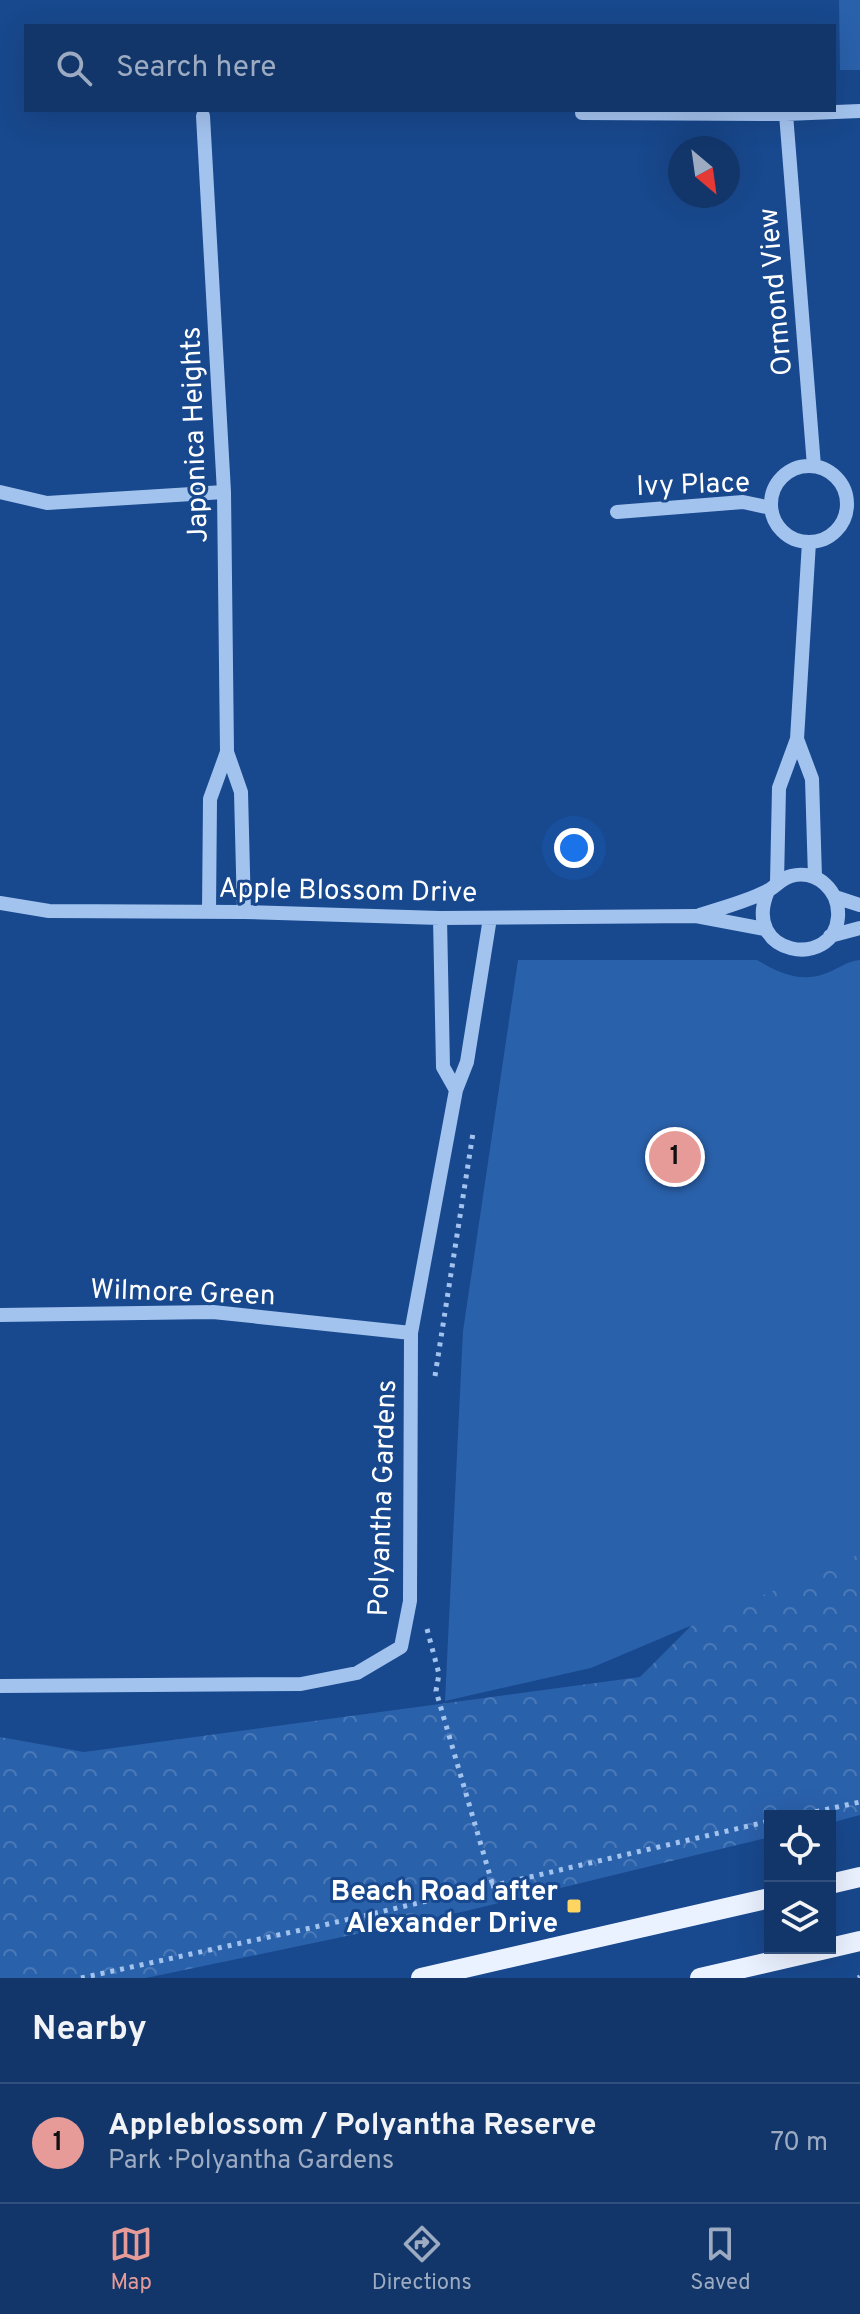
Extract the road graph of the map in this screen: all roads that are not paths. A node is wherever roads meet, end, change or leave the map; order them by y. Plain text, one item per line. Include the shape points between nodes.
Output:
1 (860, 111) edge
2 (835, 112) edge
3 (836, 112) edge
4 (582, 113) dead end
5 (786, 114) junction
6 (203, 116) dead end
7 (814, 466) junction
8 (0, 492) edge
9 (224, 492) junction
10 (771, 508) junction
11 (854, 508) edge
12 (617, 512) dead end
13 (809, 542) junction
14 (797, 739) junction
15 (227, 752) junction
16 (815, 877) junction
17 (772, 887) junction
18 (835, 897) junction
19 (0, 903) edge
20 (860, 905) edge
21 (209, 912) junction
22 (244, 912) junction
23 (696, 916) junction
24 (440, 918) junction
25 (490, 918) junction
26 (860, 928) edge
27 (765, 929) junction
28 (830, 936) junction
29 (456, 1090) junction
30 (0, 1315) edge
31 (411, 1333) junction
32 (0, 1686) edge
33 (860, 1877) edge
34 (836, 1883) edge
35 (764, 1899) edge
36 (860, 1941) edge
37 (836, 1947) edge
38 (804, 1954) edge
39 (421, 1978) edge
40 (700, 1978) edge

1 - 3 street
2 - 5 street
4 - 5 street
5 - 7 street, Ormond View
6 - 9 street, Japonica Heights
7 - 10 street via 788,472 772,494
7 - 11 street via 836,476
8 - 9 street via 47,503
9 - 15 street, Japonica Heights
10 - 12 street, Ivy Place via 743,502
10 - 13 street via 784,532
11 - 13 street via 834,533
13 - 14 street
14 - 16 street via 812,779
14 - 17 street via 779,788
15 - 21 street, Japonica Heights via 210,799
15 - 22 street, Japonica Heights via 241,792
16 - 17 street via 801,874
16 - 18 street
17 - 23 street, Apple Blossom Drive
17 - 27 street via 763,903
18 - 20 street
18 - 28 street via 838,923
19 - 21 street, Apple Blossom Drive via 49,911
21 - 22 street, Apple Blossom Drive
22 - 24 street, Apple Blossom Drive
23 - 25 street, Apple Blossom Drive
23 - 27 street, Apple Blossom Drive
24 - 25 street, Apple Blossom Drive
24 - 29 street via 443,1067
25 - 29 street, Polyantha Gardens via 467,1062
26 - 28 street
27 - 28 street via 783,947 796,950 809,950
29 - 31 street, Polyantha Gardens
30 - 31 street, Wilmore Green via 213,1312
31 - 32 street, Polyantha Gardens via 410,1601 401,1647 357,1673 301,1684
33 - 34 main road
35 - 39 main road
36 - 37 main road
38 - 40 main road

